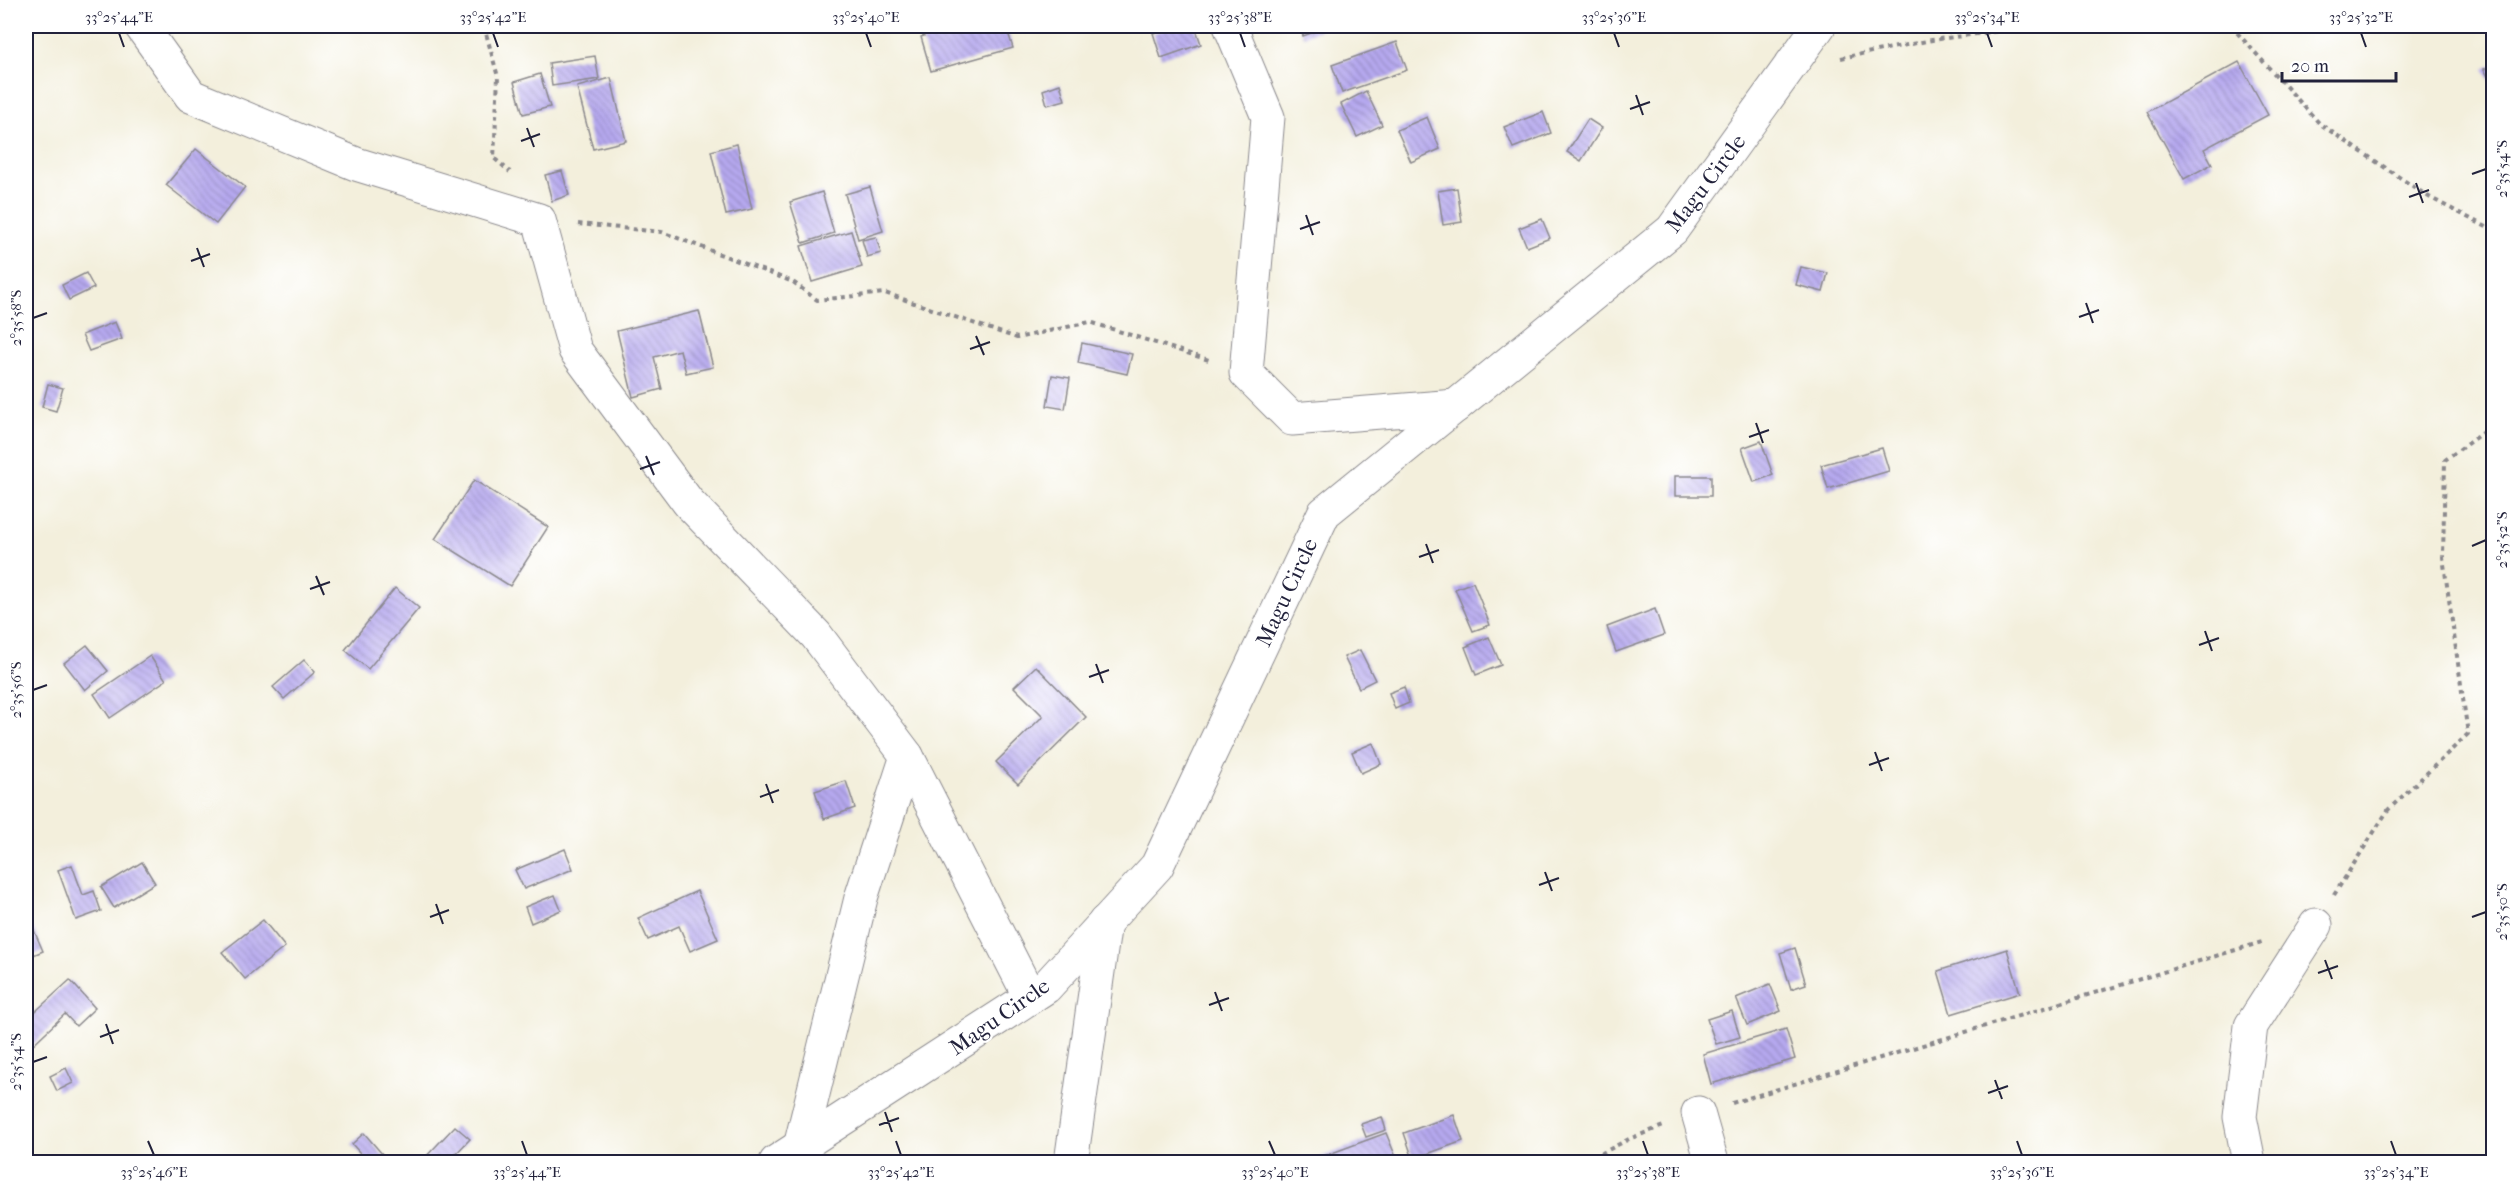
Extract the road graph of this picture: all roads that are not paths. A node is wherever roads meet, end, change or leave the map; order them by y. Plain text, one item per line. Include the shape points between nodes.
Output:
1 (141, 26) edge
2 (1230, 26) edge
3 (1819, 26) edge
4 (1456, 406) junction
5 (907, 756) junction
6 (1106, 922) junction
7 (2316, 925) road end
8 (1030, 997) junction
9 (1698, 1113) road end
10 (788, 1155) edge
11 (1071, 1162) edge
12 (1712, 1162) edge
13 (2249, 1162) edge

1 - 5 street via 191,96 356,164 539,220 575,350 688,502 816,635
2 - 4 street via 1268,117 1246,373 1292,419
3 - 4 street, Magu Circle via 1672,230
4 - 6 street, Magu Circle via 1324,513 1157,866
5 - 8 street
5 - 10 street via 861,898
6 - 8 street, Magu Circle via 1046,987
6 - 11 street
7 - 13 street via 2251,1026 2240,1117
8 - 10 street, Magu Circle
9 - 12 street

